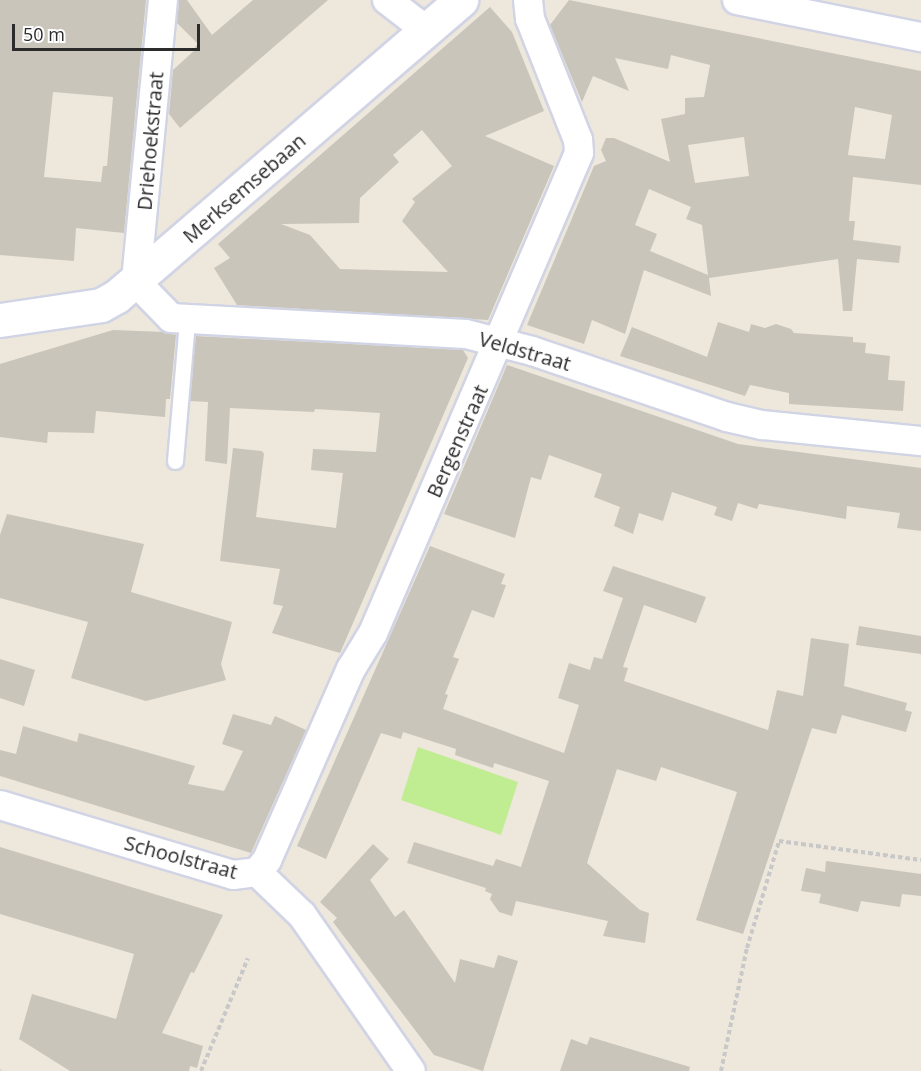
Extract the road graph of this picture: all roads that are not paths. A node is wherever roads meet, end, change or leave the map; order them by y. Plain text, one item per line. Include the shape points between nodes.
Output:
1 (163, 0) edge
2 (387, 0) edge
3 (461, 0) edge
4 (528, 0) edge
5 (737, 0) edge
6 (426, 30) junction
7 (921, 37) edge
8 (136, 282) junction
9 (0, 320) edge
10 (187, 320) junction
11 (499, 340) junction
12 (921, 441) edge
13 (175, 461) dead end
14 (0, 805) edge
15 (257, 872) junction
16 (411, 1071) edge

1 - 8 street, Driehoekstraat
2 - 6 street
3 - 6 main road, Merksemsebaan
4 - 11 street, Bergenstraat via 530,19 578,140 579,153
5 - 7 street
6 - 8 main road, Merksemsebaan
8 - 9 main road, Merksemsebaan via 101,305
8 - 10 street, Veldstraat via 171,318
10 - 11 street, Veldstraat via 466,334
10 - 13 lane
11 - 12 street, Veldstraat via 727,417
11 - 15 street, Bergenstraat via 372,633 351,669 267,860
14 - 15 street, Schoolstraat via 233,875
15 - 16 street, Schoolstraat via 302,915

